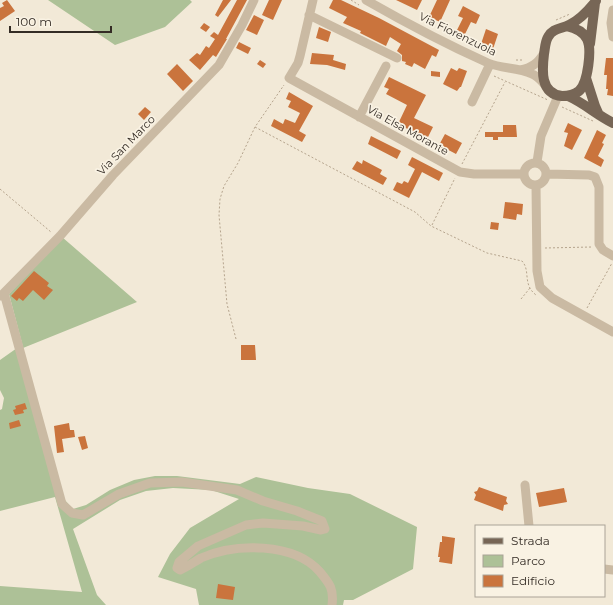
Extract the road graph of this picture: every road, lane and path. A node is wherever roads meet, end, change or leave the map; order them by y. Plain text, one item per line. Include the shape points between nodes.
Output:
1 (254, 0) edge
2 (313, 0) edge
3 (366, 0) edge
4 (596, 1) edge
5 (381, 4) edge
6 (613, 10) edge
7 (309, 15) junction
8 (567, 26) junction
9 (613, 36) edge
10 (589, 46) junction
11 (545, 51) junction
12 (397, 58) dead end
13 (490, 64) junction
14 (386, 66) dead end
15 (520, 70) junction
16 (289, 78) junction
17 (586, 78) junction
18 (506, 81) dead end
19 (546, 86) junction
20 (563, 96) junction
21 (472, 102) dead end
22 (359, 116) junction
23 (600, 116) junction
24 (613, 123) edge
25 (255, 127) junction
26 (537, 162) junction
27 (458, 170) junction
28 (524, 174) junction
29 (547, 174) junction
30 (536, 185) junction
31 (0, 189) edge
32 (431, 226) junction
33 (58, 238) junction
34 (601, 247) junction
35 (537, 248) junction
36 (613, 256) edge
37 (613, 261) edge
38 (538, 281) junction
39 (530, 288) junction
40 (2, 295) edge
41 (537, 295) dead end
42 (520, 299) dead end
43 (583, 314) junction
44 (613, 332) edge
45 (236, 339) dead end
46 (525, 485) dead end
47 (529, 525) edge
48 (332, 605) edge

1 - 33 street, Via San Marco via 220,65 113,175
2 - 7 street
3 - 5 street, Via Fiorenzuola
4 - 8 main road via 588,12
4 - 10 main road
5 - 13 street, Via Fiorenzuola via 434,38
6 - 9 street
7 - 12 street
7 - 16 street via 298,64
8 - 10 main road via 582,32
8 - 11 main road via 560,27 549,35
10 - 17 main road
11 - 15 street via 533,66
11 - 19 main road via 543,78
13 - 15 street, Via Fiorenzuola
13 - 21 street
14 - 22 street
15 - 19 street, Via Fiorenzuola via 534,75
16 - 22 street, Via Elsa Morante
16 - 25 path
17 - 20 main road via 579,91
17 - 23 main road
18 - 27 path
19 - 20 main road via 551,92
20 - 23 main road via 581,102
20 - 26 street via 541,136
22 - 27 street, Via Elsa Morante
23 - 24 main road
25 - 32 path via 415,212
25 - 45 path via 224,186 220,199 219,215 227,304
26 - 28 street via 529,164
26 - 29 street via 543,165
27 - 28 street, Via Elsa Morante via 474,174
27 - 32 path
28 - 30 street via 529,184
29 - 30 street via 542,183
29 - 34 street via 595,177 599,187
30 - 35 street
31 - 33 path
32 - 39 path via 487,253 522,261 526,265 527,283
33 - 40 street, Via San Marco
34 - 35 path
34 - 36 street
35 - 38 street
37 - 43 path
38 - 39 path
38 - 43 street via 540,287 552,298
39 - 41 path
39 - 42 path
40 - 48 street via 62,504 72,513 83,515 119,494 150,483 182,482 236,490 297,511 322,521 325,529 246,525 198,546 177,568 180,570 212,554 243,548 274,548 305,560 317,570 328,581 334,594
43 - 44 street
46 - 47 street

